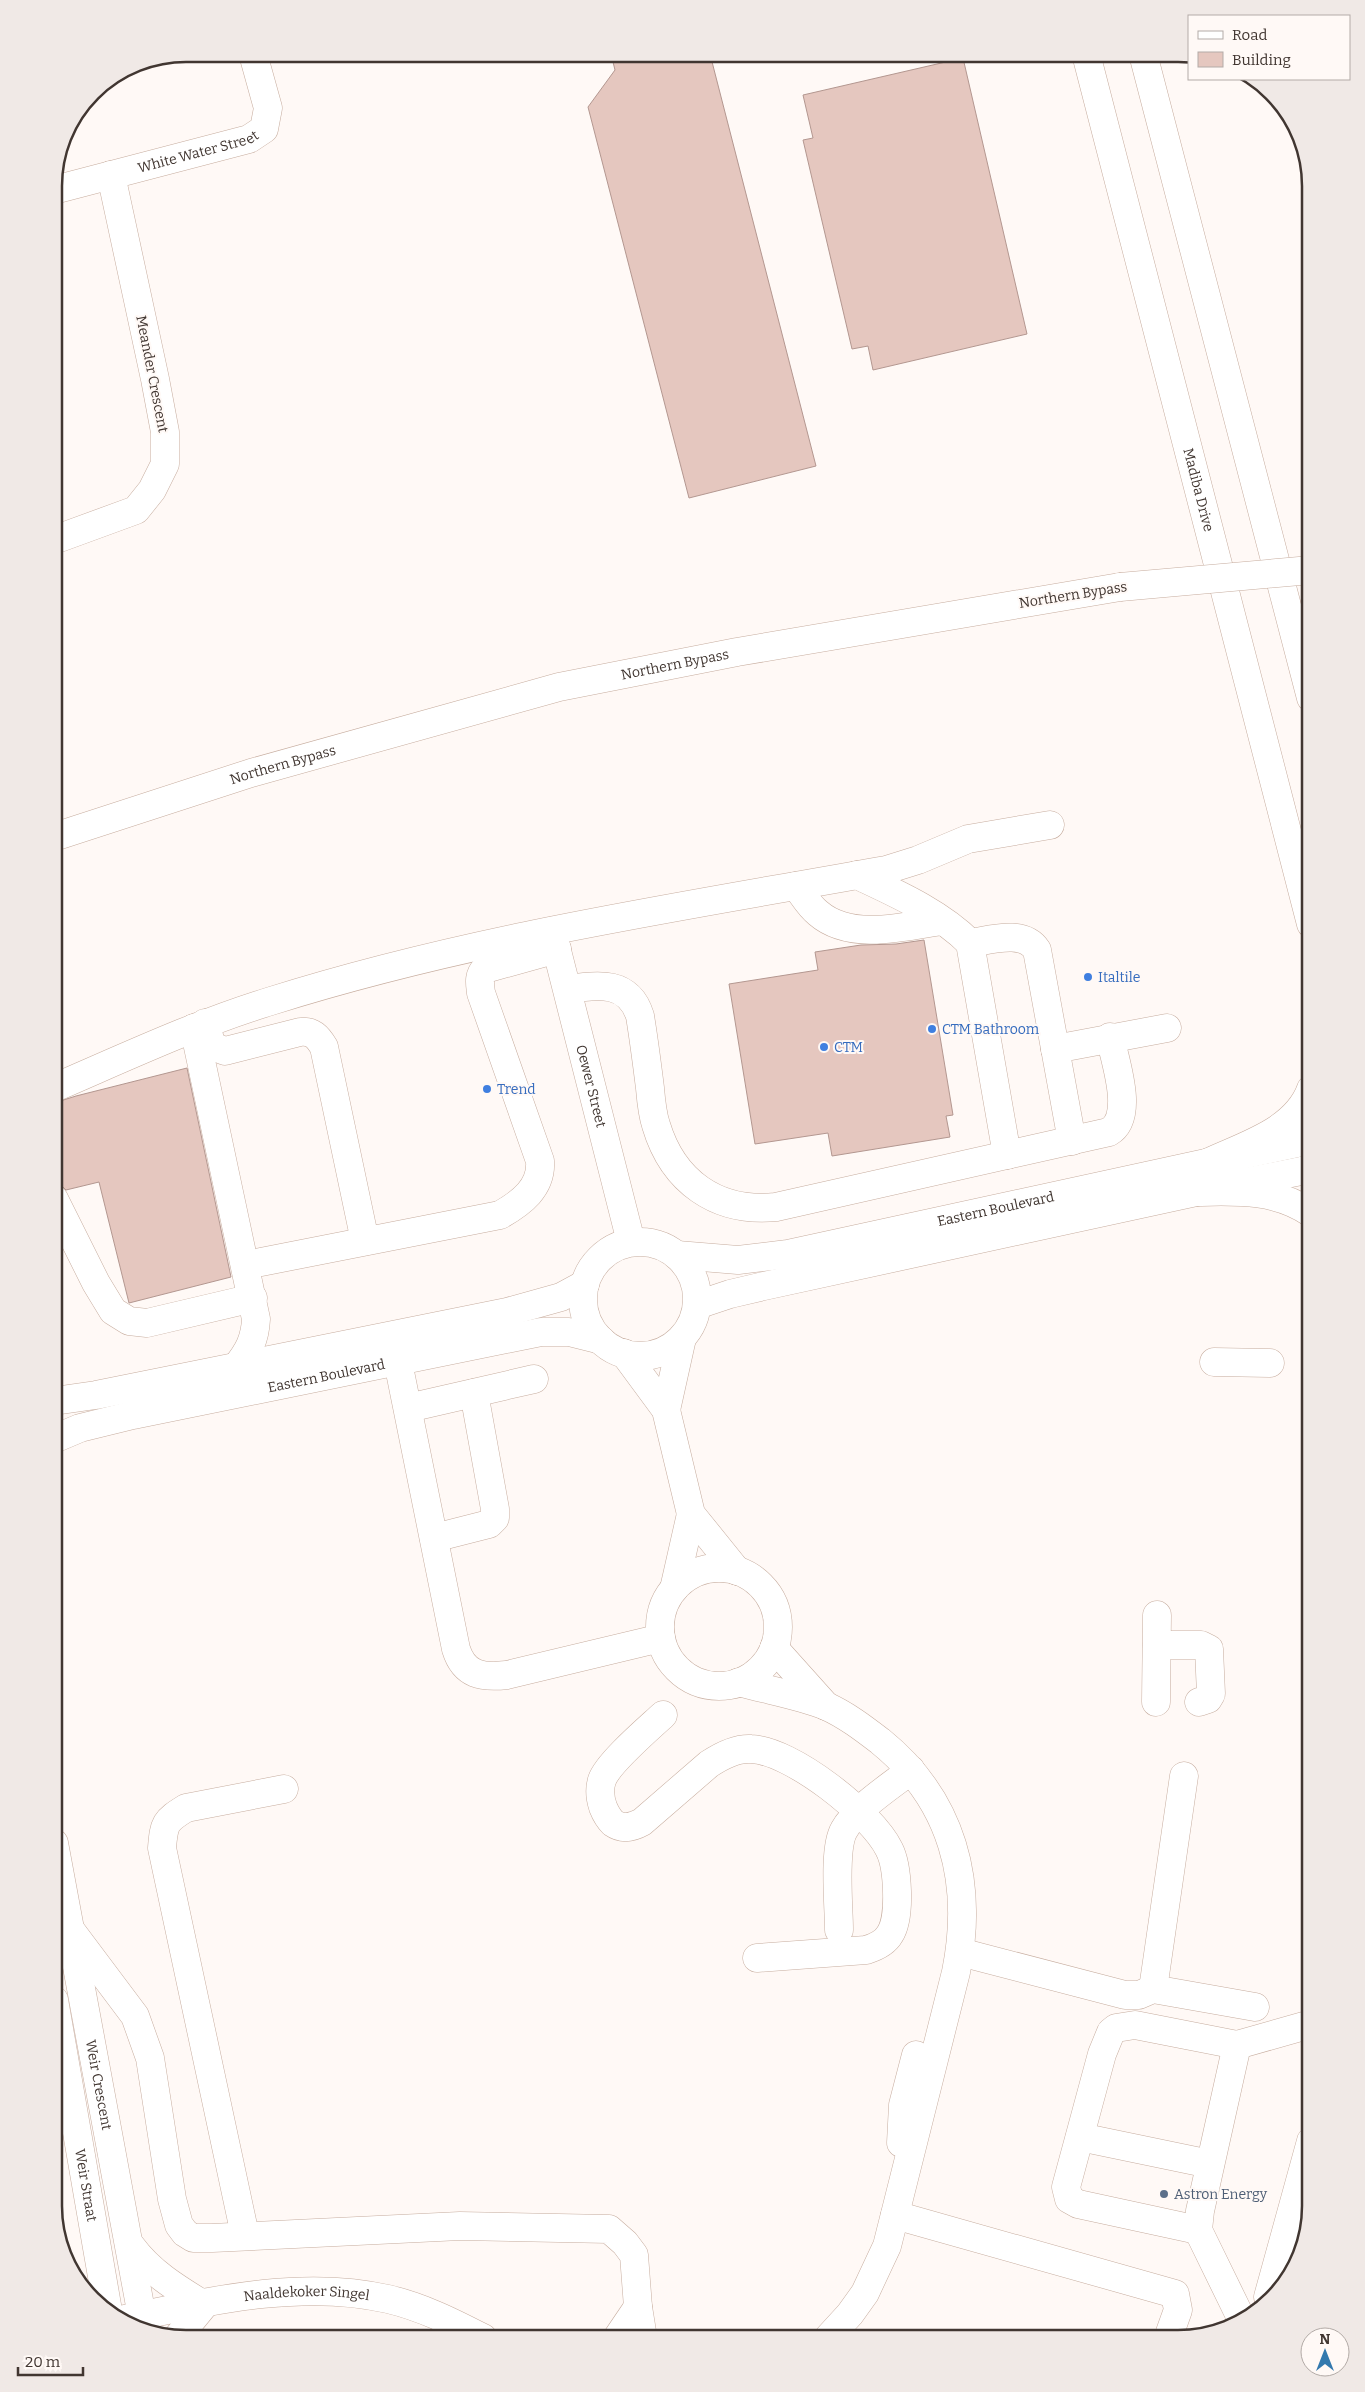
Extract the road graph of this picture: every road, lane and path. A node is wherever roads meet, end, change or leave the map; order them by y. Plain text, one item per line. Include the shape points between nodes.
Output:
1 (256, 63) edge
2 (1088, 63) edge
3 (1145, 63) edge
4 (111, 175) junction
5 (63, 188) edge
6 (63, 537) edge
7 (1302, 571) edge
8 (1302, 664) edge
9 (1050, 825) dead end
10 (63, 834) edge
11 (857, 875) junction
12 (796, 886) junction
13 (1302, 889) edge
14 (942, 921) junction
15 (554, 940) junction
16 (970, 943) junction
17 (568, 990) junction
18 (200, 1026) junction
19 (1167, 1028) dead end
20 (1110, 1038) junction
21 (1055, 1048) junction
22 (63, 1084) edge
23 (1302, 1107) edge
24 (1072, 1141) junction
25 (1302, 1142) edge
26 (1007, 1155) junction
27 (1209, 1162) junction
28 (1302, 1171) edge
29 (1196, 1192) junction
30 (1302, 1208) edge
31 (62, 1214) edge
32 (365, 1241) junction
33 (632, 1242) junction
34 (677, 1255) junction
35 (261, 1262) dead end
36 (585, 1284) junction
37 (253, 1298) junction
38 (697, 1305) junction
39 (682, 1338) junction
40 (601, 1340) junction
41 (624, 1353) junction
42 (398, 1362) junction
43 (1214, 1362) dead end
44 (1270, 1363) dead end
45 (236, 1367) junction
46 (534, 1379) dead end
47 (474, 1393) junction
48 (62, 1400) edge
49 (408, 1408) junction
50 (666, 1410) junction
51 (62, 1435) edge
52 (691, 1514) junction
53 (434, 1538) junction
54 (737, 1570) junction
55 (674, 1589) junction
56 (1157, 1615) dead end
57 (661, 1638) junction
58 (1156, 1645) junction
59 (774, 1648) junction
60 (738, 1682) junction
61 (1156, 1702) dead end
62 (1199, 1702) dead end
63 (826, 1706) junction
64 (663, 1715) dead end
65 (911, 1770) junction
66 (1184, 1776) dead end
67 (284, 1789) dead end
68 (860, 1811) junction
69 (62, 1889) edge
70 (69, 1928) junction
71 (839, 1930) dead end
72 (960, 1952) junction
73 (757, 1958) dead end
74 (1153, 1989) junction
75 (1255, 2007) dead end
76 (1302, 2027) edge
77 (1237, 2045) junction
78 (62, 2049) edge
79 (1080, 2136) junction
80 (1210, 2164) junction
81 (1302, 2174) edge
82 (895, 2215) junction
83 (1198, 2230) junction
84 (245, 2235) junction
85 (130, 2246) junction
86 (1270, 2289) edge
87 (103, 2297) edge
88 (204, 2305) junction
89 (638, 2307) junction
90 (1239, 2314) edge
91 (137, 2319) edge
92 (140, 2320) edge
93 (184, 2329) edge
94 (465, 2329) edge
95 (623, 2329) edge
96 (642, 2329) edge
97 (836, 2330) edge
98 (1171, 2330) edge

1 - 4 main road, White Water Street via 268,108 264,129 249,139
2 - 13 main road, Madiba Drive
3 - 8 main road
4 - 5 main road, White Water Street
4 - 6 main road, Meander Crescent via 165,432 165,464 152,490 136,510
7 - 10 main road, Northern Bypass, bridge via 1120,587 736,652 559,688 251,773
9 - 11 main road via 968,839 918,860
11 - 12 main road
11 - 14 main road
12 - 14 main road via 819,915 851,928 891,928
12 - 15 main road
14 - 16 main road
15 - 17 main road, Oewer Street
15 - 18 main road via 424,958 272,1000
15 - 32 main road via 485,969 480,980 481,993 540,1161 538,1180 531,1193 500,1215
16 - 21 main road via 1013,938 1033,944 1037,950
16 - 26 main road
17 - 26 main road via 595,987 620,990 628,993 637,1004 660,1140 690,1183 731,1205 763,1208
17 - 33 main road, Oewer Street
18 - 22 main road
18 - 32 main road via 212,1046 224,1051 300,1032 310,1032 318,1037 324,1047
18 - 37 main road
19 - 20 main road
20 - 21 main road
20 - 24 main road via 1123,1106 1121,1119 1109,1132
21 - 24 main road
23 - 27 main road via 1281,1127
24 - 26 main road
25 - 27 main road, Eastern Boulevard
27 - 34 main road, Eastern Boulevard via 788,1254 738,1260
28 - 29 main road, Eastern Boulevard
29 - 30 main road via 1261,1193 1289,1200
29 - 38 main road, Eastern Boulevard via 755,1288
31 - 37 main road via 113,1311 129,1321 147,1323
32 - 35 main road
33 - 34 main road, Eastern Boulevard via 663,1246
33 - 36 main road, Eastern Boulevard via 602,1256
34 - 38 main road, Eastern Boulevard via 689,1269 696,1286
36 - 40 main road, Eastern Boulevard via 585,1314
36 - 45 main road, Eastern Boulevard via 560,1297 507,1312
37 - 45 main road via 256,1319 253,1342
38 - 39 main road, Eastern Boulevard via 692,1323
39 - 41 main road, Eastern Boulevard via 668,1349 651,1355
39 - 50 main road
40 - 41 main road, Eastern Boulevard
40 - 42 main road, Eastern Boulevard via 569,1332 541,1332
41 - 50 main road
42 - 49 main road
42 - 51 main road, Eastern Boulevard via 133,1415
43 - 44 main road
45 - 48 main road, Eastern Boulevard
46 - 47 main road
47 - 49 main road
47 - 53 main road via 495,1508 494,1518 489,1524
49 - 53 main road
50 - 52 main road
52 - 54 main road
52 - 55 main road
53 - 57 main road via 456,1649 473,1673 507,1675
54 - 55 main road via 699,1571 682,1580
54 - 59 main road via 768,1593 776,1610 778,1629
55 - 57 main road via 661,1613
56 - 58 main road
57 - 60 main road via 665,1652 676,1668 692,1679 711,1685
58 - 61 main road
58 - 62 main road via 1201,1645 1209,1649 1211,1694 1208,1700
59 - 60 main road via 764,1664 750,1677
59 - 63 main road
60 - 63 main road
63 - 65 main road via 861,1726
64 - 68 main road via 602,1778 600,1796 606,1814 614,1823 632,1827 642,1822 709,1764 721,1756 750,1749 789,1759
65 - 68 main road
65 - 72 main road via 935,1804 956,1855 964,1908
66 - 74 main road
67 - 84 main road via 186,1808 164,1826 162,1848
68 - 71 main road via 844,1829 840,1842
68 - 73 main road via 886,1843 893,1858 896,1913 890,1936 866,1950
69 - 70 main road, Weir Crescent
70 - 84 main road via 135,2016 150,2058 179,2225 193,2238
70 - 85 main road, Weir Crescent
72 - 74 main road via 1125,1995 1139,1995
72 - 82 main road
74 - 75 main road
76 - 77 main road
77 - 79 main road via 1135,2026 1116,2028 1104,2046
77 - 80 main road
78 - 87 main road, Weir Straat
79 - 80 main road
79 - 83 main road via 1066,2187 1070,2201
80 - 83 main road
81 - 86 main road
82 - 97 main road via 886,2246 865,2293
82 - 98 main road via 1170,2292 1177,2297 1178,2310
83 - 90 main road
84 - 89 main road via 460,2226 609,2229 634,2255
85 - 88 main road via 158,2275
85 - 91 main road, Weir Crescent
88 - 92 main road, Naaldekoker Singel
88 - 93 main road
88 - 94 main road, Naaldekoker Singel via 296,2291 341,2292 387,2299 422,2309
89 - 95 main road
89 - 96 main road

